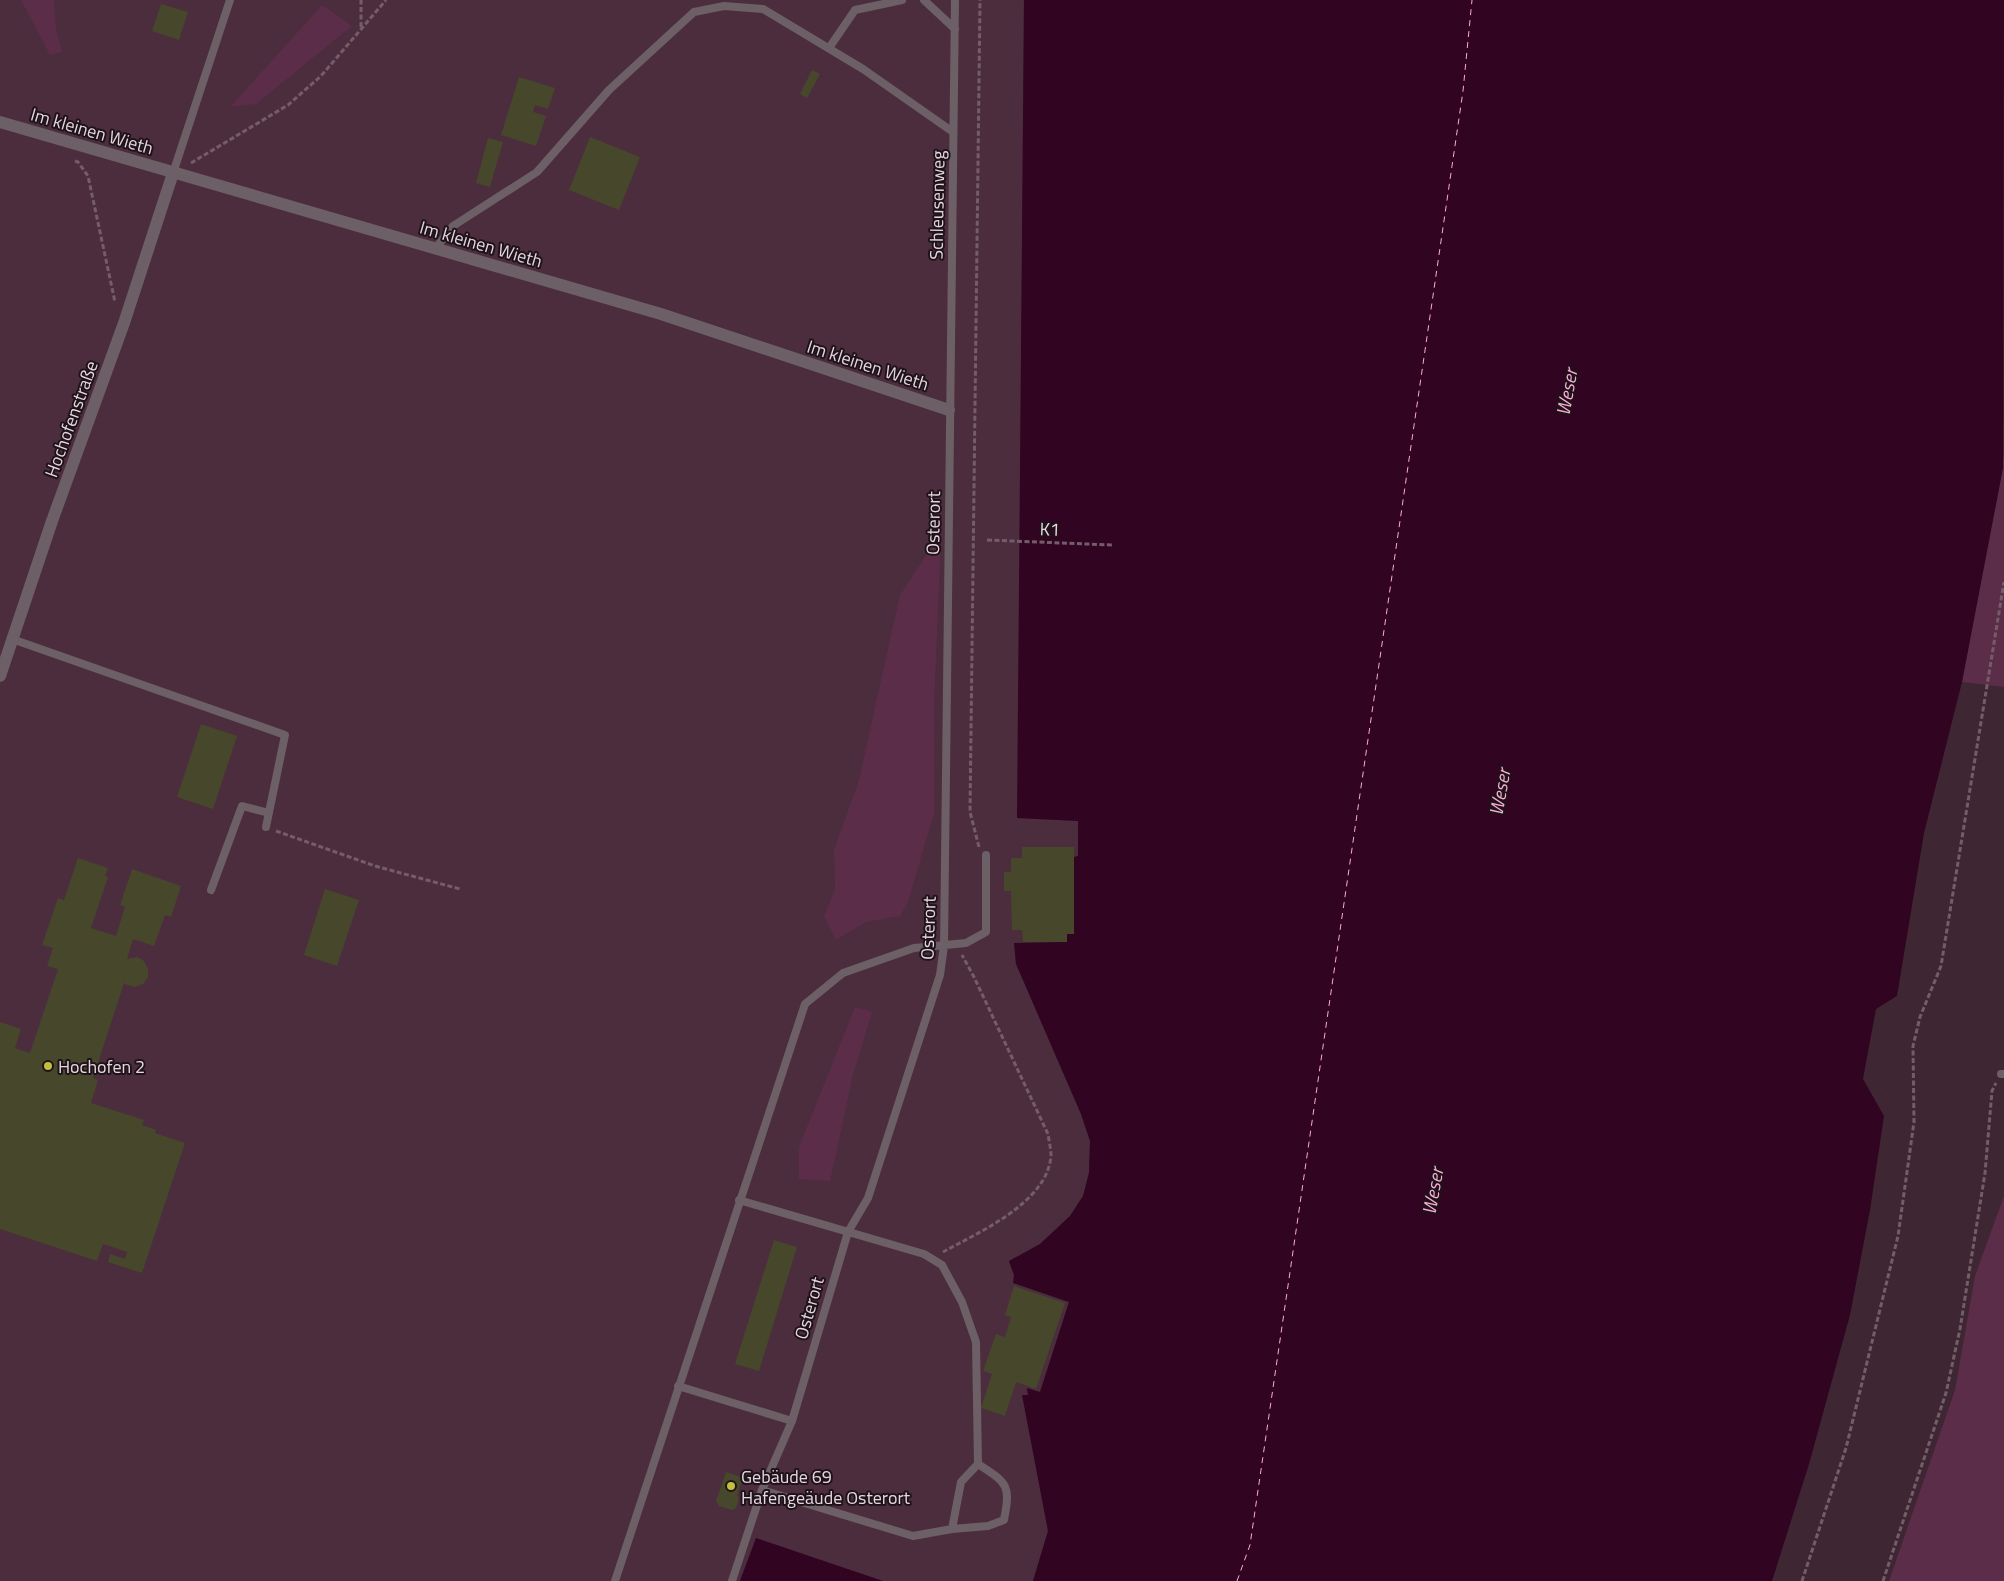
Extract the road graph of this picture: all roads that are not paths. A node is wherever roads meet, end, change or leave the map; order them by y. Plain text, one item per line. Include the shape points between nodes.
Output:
1 (230, 0) edge
2 (902, 0) edge
3 (924, 0) edge
4 (955, 0) edge
5 (955, 29) junction
6 (829, 48) junction
7 (0, 122) edge
8 (953, 132) junction
9 (173, 173) junction
10 (435, 249) junction
11 (949, 410) junction
12 (12, 639) junction
13 (0, 676) edge
14 (269, 813) junction
15 (266, 827) road end
16 (986, 855) road end
17 (211, 890) dead end
18 (944, 946) junction
19 (739, 1200) junction
20 (848, 1232) junction
21 (678, 1386) junction
22 (792, 1421) junction
23 (978, 1464) junction
24 (762, 1490) junction
25 (952, 1529) junction
26 (615, 1581) edge
27 (732, 1581) edge

1 - 9 lane
2 - 6 lane via 855,10
3 - 5 lane
4 - 5 lane, Schleusenweg
5 - 8 lane, Schleusenweg
6 - 8 lane via 863,68
6 - 10 lane via 763,9 724,6 694,12 609,90 537,172 453,226
7 - 9 street, Im kleinen Wieth
8 - 11 lane, Schleusenweg
9 - 10 street, Im kleinen Wieth
9 - 12 street, Hochofenstraße via 124,323
10 - 11 street, Im kleinen Wieth via 661,314
11 - 18 lane, Osterort
12 - 13 street, Hochofenstraße
12 - 14 lane via 285,736
14 - 15 lane
14 - 17 lane via 242,806
16 - 18 lane via 986,932 966,943
18 - 19 lane via 914,948 843,973 805,1004
18 - 20 lane, Osterort via 940,975 868,1198
19 - 20 lane
19 - 21 lane
20 - 22 lane, Osterort
20 - 23 lane via 924,1254 942,1265 962,1302 976,1342
21 - 22 lane
21 - 26 lane
22 - 24 lane, Osterort
23 - 25 lane via 961,1482
23 - 25 lane via 1004,1481 1008,1497 1004,1520 988,1526
24 - 25 lane via 913,1536
24 - 27 lane, Osterort

